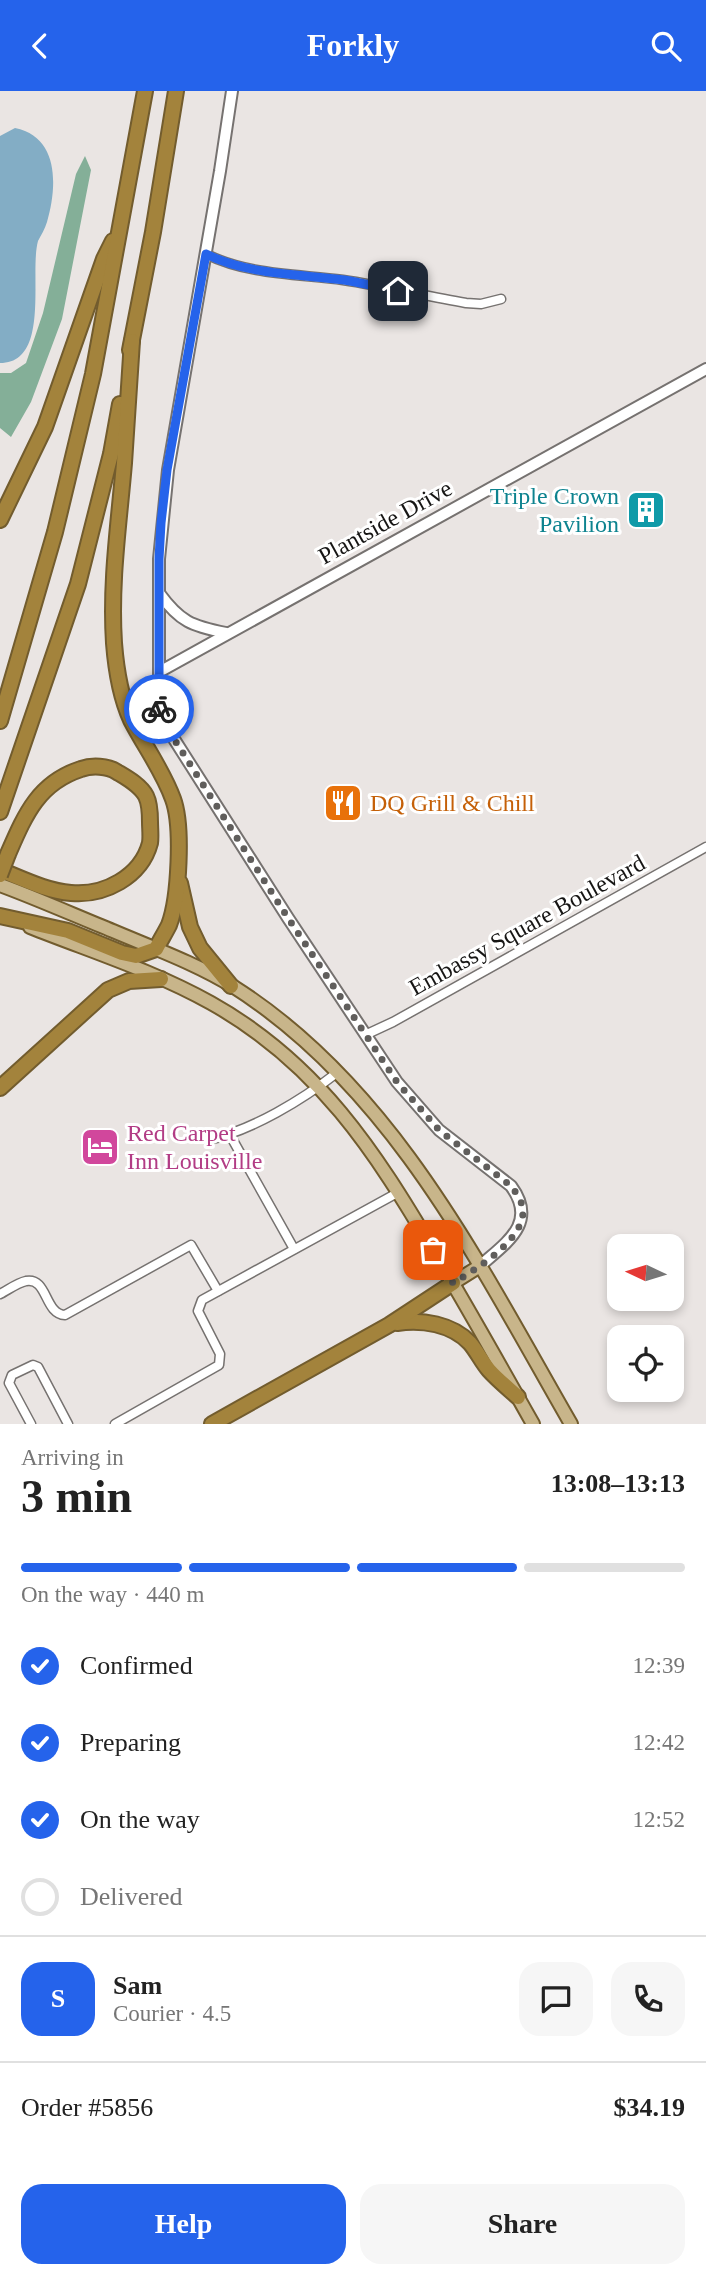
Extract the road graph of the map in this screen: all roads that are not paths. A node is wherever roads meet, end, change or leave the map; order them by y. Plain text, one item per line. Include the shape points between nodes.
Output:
1 (145, 91) edge
2 (176, 91) edge
3 (232, 91) edge
4 (121, 227) junction
5 (206, 254) junction
6 (501, 299) dead end
7 (132, 341) junction
8 (706, 369) edge
9 (0, 520) edge
10 (159, 593) junction
11 (226, 633) junction
12 (159, 672) junction
13 (0, 721) edge
14 (0, 812) edge
15 (706, 847) edge
16 (177, 870) junction
17 (0, 873) edge
18 (0, 885) edge
19 (0, 916) edge
20 (156, 949) junction
21 (161, 979) junction
22 (231, 986) junction
23 (365, 1035) junction
24 (338, 1072) junction
25 (319, 1086) junction
26 (0, 1088) edge
27 (230, 1135) junction
28 (208, 1140) dead end
29 (399, 1192) junction
30 (294, 1249) junction
31 (480, 1266) junction
32 (453, 1283) junction
33 (218, 1291) junction
34 (0, 1294) edge
35 (389, 1325) junction
36 (518, 1397) junction
37 (31, 1424) edge
38 (68, 1424) edge
39 (115, 1424) edge
40 (212, 1424) edge
41 (533, 1424) edge
42 (571, 1424) edge

1 - 4 highway
2 - 7 highway
3 - 5 street
4 - 9 highway via 104,259 45,427
4 - 13 highway via 93,374 55,532
5 - 6 street via 263,271 466,303
5 - 10 street via 167,470
7 - 14 highway via 111,454 78,584
7 - 16 highway via 115,547 114,644 126,708 175,803
8 - 11 street, Plantside Drive
10 - 11 street via 180,618
10 - 12 street
11 - 12 street, Plantside Drive
12 - 23 street via 159,708 167,728
15 - 23 street, Embassy Square Boulevard
16 - 20 highway via 171,915
16 - 22 highway via 190,927 200,948
17 - 17 highway, bridge via 25,816 39,795 64,775 88,767 112,769 146,796 150,842 139,865 120,883 96,893 71,893
18 - 20 main road
19 - 20 highway via 68,930 136,956
19 - 21 main road
20 - 22 main road
21 - 25 main road via 212,1003
21 - 26 highway via 130,981 108,990
22 - 24 main road via 268,1011
23 - 31 street via 422,1113 517,1194 522,1206 518,1229
24 - 25 street
24 - 31 main road via 406,1154
25 - 27 street
25 - 29 main road via 353,1125
27 - 28 street
27 - 30 street
29 - 30 street
29 - 32 main road
30 - 33 street
31 - 32 main road
31 - 42 main road
32 - 35 highway
32 - 36 main road
33 - 34 street via 191,1245 65,1315 52,1310 40,1285 33,1281
33 - 39 street via 202,1300 198,1311 220,1354 219,1365
35 - 36 highway via 413,1321 457,1332
35 - 40 highway
36 - 41 main road
37 - 38 street via 9,1383 12,1375 30,1365 37,1367

